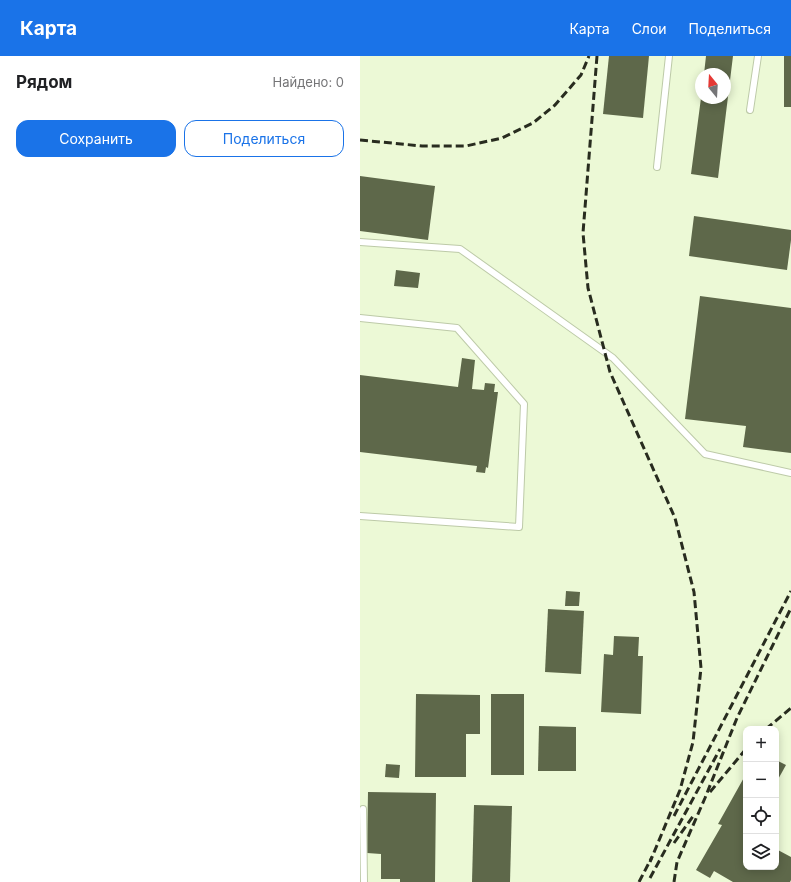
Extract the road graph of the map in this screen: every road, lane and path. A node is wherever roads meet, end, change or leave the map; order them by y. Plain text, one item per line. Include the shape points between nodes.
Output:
1 (669, 56) edge
2 (758, 56) edge
3 (750, 110) dead end
4 (657, 167) dead end
5 (360, 242) edge
6 (360, 318) edge
7 (791, 473) edge
8 (360, 516) edge
9 (363, 809) dead end
10 (364, 882) edge

1 - 4 lane
2 - 3 lane
5 - 7 lane via 460,249 613,358 705,454
6 - 8 lane via 457,328 524,404 519,527
9 - 10 lane

